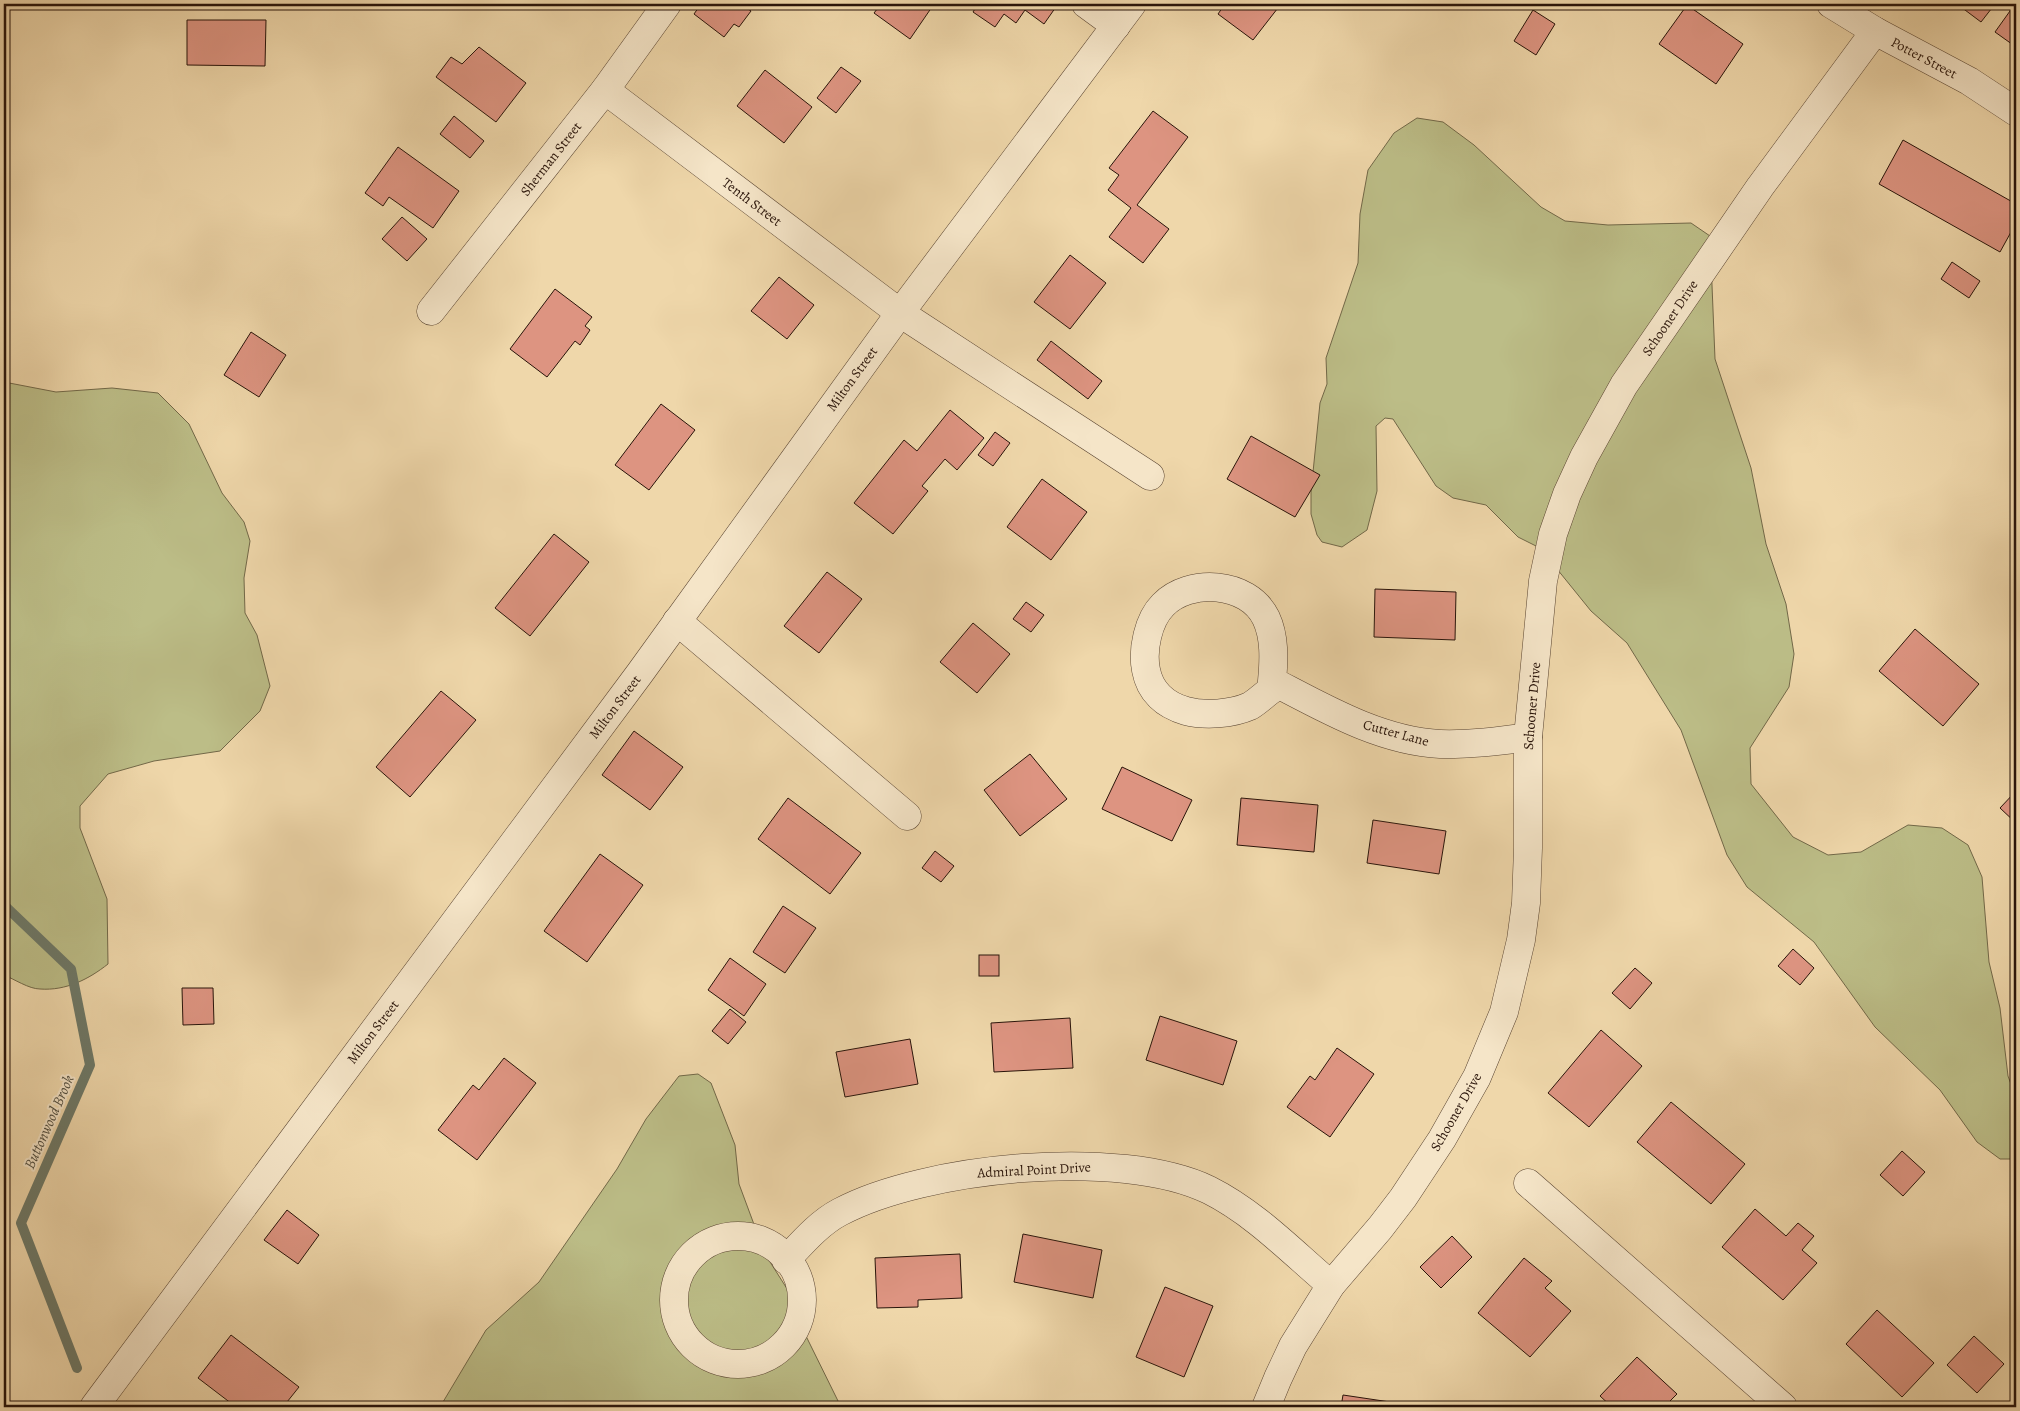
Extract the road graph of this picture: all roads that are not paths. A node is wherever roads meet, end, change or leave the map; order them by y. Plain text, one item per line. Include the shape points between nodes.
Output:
1 (667, 4) edge
2 (1086, 4) edge
3 (1132, 4) edge
4 (1831, 4) edge
5 (1116, 26) junction
6 (1875, 32) junction
7 (605, 90) junction
8 (2016, 112) edge
9 (431, 311) dead end
10 (900, 313) junction
11 (1150, 476) dead end
12 (677, 621) junction
13 (1272, 681) junction
14 (1528, 737) junction
15 (907, 816) dead end
16 (1528, 1183) dead end
17 (786, 1260) junction
18 (1331, 1285) junction
19 (94, 1407) edge
20 (1266, 1407) edge
21 (1783, 1407) edge

1 - 7 street, Sherman Street
2 - 5 street
3 - 5 street, Milton Street
4 - 6 street, Potter Street
5 - 10 street, Milton Street
6 - 8 street, Potter Street via 1969,81
6 - 14 street, Schooner Drive via 1720,244 1624,385 1584,457 1562,507 1547,554
7 - 9 street, Sherman Street
7 - 10 street, Tenth Street
10 - 11 street, Tenth Street
10 - 12 street, Milton Street
12 - 15 street
12 - 19 street, Milton Street
13 - 13 street via 1269,627 1262,612 1246,597 1220,588 1194,589 1176,595 1155,616 1146,643 1145,668 1151,686 1166,702 1200,714 1241,709 1271,690
13 - 14 street, Cutter Lane via 1363,725 1413,740 1468,744
14 - 18 street, Schooner Drive via 1526,903 1504,1012 1477,1077 1442,1139 1403,1198
16 - 21 street
17 - 17 street via 797,1277 802,1297 800,1319 787,1342 753,1363 726,1364 705,1355 690,1340 675,1302 676,1281 690,1257 710,1241 737,1236 775,1245
17 - 18 street, Admiral Point Drive via 837,1213 884,1194 974,1173 1096,1166 1159,1174 1208,1190 1252,1216
18 - 20 street, Schooner Drive via 1293,1346

